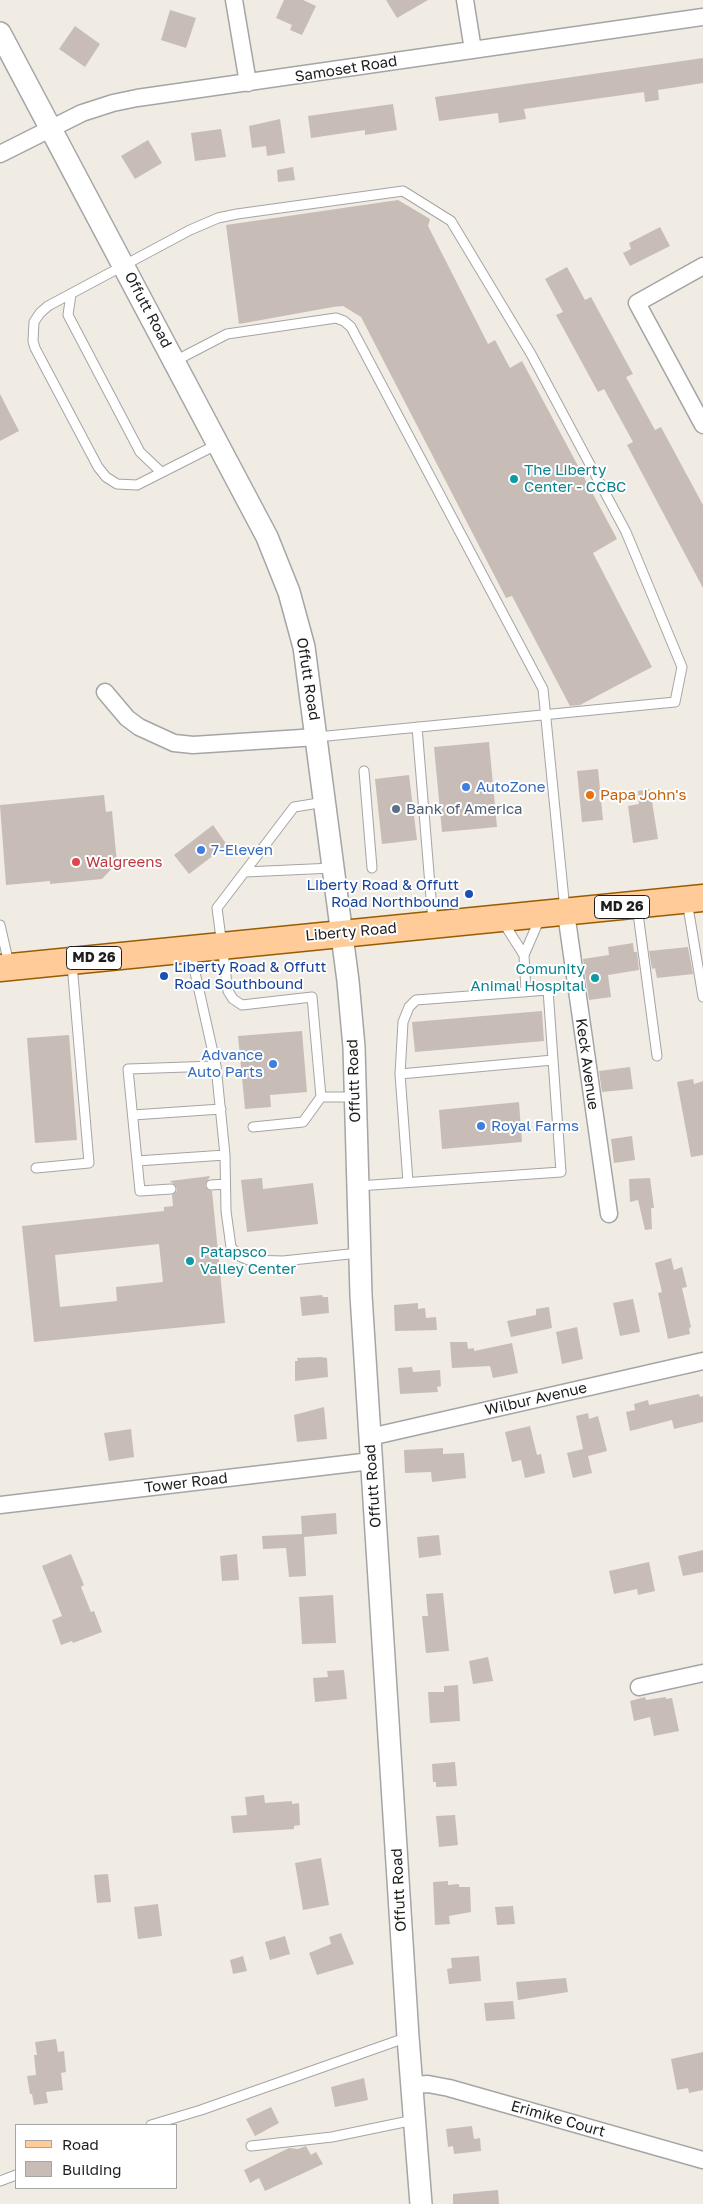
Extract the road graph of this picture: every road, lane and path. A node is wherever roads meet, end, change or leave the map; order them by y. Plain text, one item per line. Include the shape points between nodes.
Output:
1 (234, 0) edge
2 (465, 0) edge
3 (703, 17) edge
4 (0, 32) edge
5 (473, 50) junction
6 (248, 83) junction
7 (51, 129) junction
8 (0, 154) edge
9 (124, 266) junction
10 (703, 266) edge
11 (71, 294) junction
12 (175, 361) junction
13 (703, 425) edge
14 (218, 444) junction
15 (162, 472) junction
16 (105, 692) dead end
17 (546, 715) junction
18 (417, 727) junction
19 (317, 737) junction
20 (364, 771) dead end
21 (325, 802) junction
22 (333, 868) junction
23 (372, 868) dead end
24 (245, 872) junction
25 (695, 899) edge
26 (637, 906) junction
27 (553, 914) junction
28 (500, 918) junction
29 (434, 924) junction
30 (0, 925) edge
31 (342, 933) junction
32 (222, 945) junction
33 (189, 948) junction
34 (524, 956) junction
35 (72, 960) junction
36 (5, 967) edge
37 (526, 992) junction
38 (703, 997) edge
39 (657, 1056) dead end
40 (553, 1060) junction
41 (216, 1066) junction
42 (400, 1074) junction
43 (321, 1096) junction
44 (356, 1097) junction
45 (221, 1109) junction
46 (132, 1115) junction
47 (253, 1127) dead end
48 (225, 1155) junction
49 (137, 1161) junction
50 (36, 1168) dead end
51 (408, 1182) junction
52 (225, 1184) junction
53 (211, 1185) dead end
54 (357, 1186) junction
55 (171, 1189) dead end
56 (609, 1214) dead end
57 (359, 1253) junction
58 (703, 1361) edge
59 (370, 1436) junction
60 (371, 1461) junction
61 (0, 1505) edge
62 (703, 1673) edge
63 (639, 1687) dead end
64 (408, 2037) junction
65 (412, 2085) junction
66 (414, 2120) junction
67 (154, 2124) edge
68 (251, 2146) dead end
69 (703, 2160) edge
70 (15, 2175) edge
71 (0, 2181) edge
72 (421, 2204) edge

1 - 6 street
2 - 5 street
3 - 5 street, Samoset Road
4 - 7 street, Offutt Road
5 - 6 street, Samoset Road
6 - 7 street, Samoset Road via 113,103
7 - 8 street, Samoset Road
7 - 9 street, Offutt Road
9 - 11 lane
9 - 12 street, Offutt Road
9 - 17 lane via 190,230 236,214 404,191 450,221 530,354 626,532 682,667 675,702
10 - 13 street via 637,303
11 - 15 lane via 68,315 140,452
11 - 15 lane via 40,313 34,322 35,348 106,477 126,486 137,485
12 - 14 street, Offutt Road
12 - 17 lane via 227,334 336,318 351,327 543,689
14 - 15 lane
14 - 19 street, Offutt Road via 267,537 289,592 304,647
16 - 19 street via 139,727 174,743 193,745
17 - 18 lane
17 - 27 lane
18 - 19 lane
18 - 29 lane
19 - 21 street, Offutt Road
20 - 23 lane
21 - 22 street, Offutt Road
21 - 24 lane via 294,807
22 - 24 lane
22 - 31 street, Offutt Road
24 - 32 lane via 218,908
25 - 26 main road, Liberty Road / MD 26
25 - 38 lane
26 - 27 main road, Liberty Road / MD 26
26 - 39 lane
27 - 28 main road, Liberty Road / MD 26
27 - 34 lane
27 - 56 street, Keck Avenue
28 - 29 main road, Liberty Road / MD 26
28 - 34 lane
29 - 31 main road, Liberty Road / MD 26
30 - 36 lane
31 - 32 main road, Liberty Road / MD 26
31 - 44 street, Offutt Road
32 - 33 main road, Liberty Road / MD 26
32 - 43 lane via 228,991 242,1005 312,997
33 - 35 main road, Liberty Road / MD 26
33 - 41 lane
34 - 37 lane
35 - 36 main road, Liberty Road / MD 26
35 - 50 lane via 89,1163
37 - 40 lane via 548,990
37 - 42 lane via 416,1000 405,1013
40 - 42 lane
40 - 51 lane via 561,1172
41 - 45 lane
41 - 46 lane via 128,1070
42 - 51 lane
43 - 44 lane
43 - 47 lane via 302,1122
44 - 54 street, Offutt Road
45 - 46 lane
45 - 48 lane
46 - 49 lane
48 - 49 lane
48 - 52 lane
49 - 55 lane via 140,1191
51 - 54 lane
52 - 53 lane
52 - 57 lane via 231,1247 239,1256 248,1260 282,1261
54 - 57 street, Offutt Road
57 - 59 street, Offutt Road
58 - 59 street, Wilbur Avenue
59 - 60 street, Offutt Road
60 - 61 street, Tower Road
60 - 64 street, Offutt Road
62 - 63 street
64 - 65 street, Offutt Road
64 - 67 lane
65 - 66 street, Offutt Road
65 - 69 street, Erimike Court via 449,2088
66 - 68 lane via 332,2137
66 - 72 street, Offutt Road
70 - 71 lane

